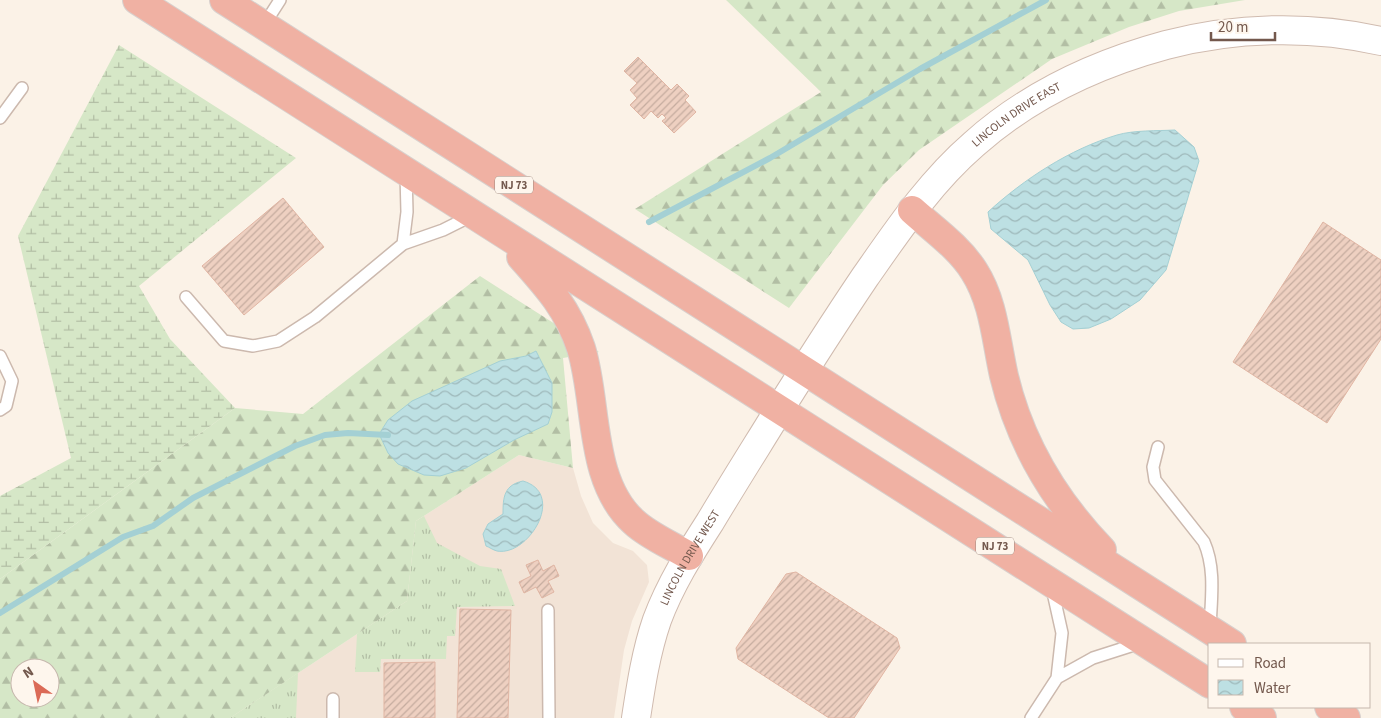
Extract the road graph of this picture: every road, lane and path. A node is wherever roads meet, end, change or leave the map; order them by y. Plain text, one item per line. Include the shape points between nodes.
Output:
1 (137, 0) edge
2 (224, 0) edge
3 (280, 0) edge
4 (264, 25) junction
5 (1381, 41) edge
6 (22, 88) dead end
7 (0, 118) edge
8 (406, 172) junction
9 (912, 210) junction
10 (484, 222) junction
11 (403, 244) junction
12 (186, 297) dead end
13 (0, 356) edge
14 (803, 370) junction
15 (0, 410) edge
16 (779, 410) junction
17 (1158, 447) dead end
18 (689, 556) junction
19 (1050, 582) junction
20 (1146, 589) junction
21 (548, 610) dead end
22 (1221, 637) edge
23 (1143, 642) junction
24 (1057, 678) junction
25 (1208, 683) edge
26 (333, 699) dead end
27 (1246, 708) edge
28 (1331, 708) edge
29 (333, 718) edge
30 (549, 718) edge
31 (636, 718) edge
32 (1031, 718) edge
33 (1262, 718) edge
34 (1346, 718) edge

1 - 8 highway, NJ 73
2 - 4 highway, NJ 73
3 - 4 lane
4 - 14 highway, NJ 73
5 - 9 street, LINCOLN DRIVE EAST via 1315,31 1237,33 1187,40 1108,63 1068,80 998,124 948,168
6 - 7 lane
8 - 10 highway, NJ 73
8 - 11 lane via 407,212
9 - 14 street, LINCOLN DRIVE EAST
9 - 20 highway via 958,252 974,270 985,290 1004,378 1017,419 1034,459 1056,496 1088,536
10 - 11 lane via 443,230
10 - 16 highway, NJ 73
10 - 18 highway via 553,292 568,318 581,348 588,377 600,462 623,510 641,528
11 - 12 lane via 315,318 278,341 253,346 224,341
13 - 15 lane via 12,380 6,406
14 - 16 street, LINCOLN DRIVE EAST
14 - 20 highway, NJ 73
16 - 18 street, LINCOLN DRIVE WEST
16 - 19 highway, NJ 73
17 - 22 lane via 1153,467 1155,480 1204,542 1209,554
18 - 31 street, LINCOLN DRIVE WEST via 658,618 642,679
19 - 23 highway, NJ 73
19 - 24 lane via 1062,633
20 - 22 highway, NJ 73
21 - 30 lane
23 - 24 lane via 1092,658
23 - 25 highway, NJ 73
24 - 32 lane
26 - 29 lane
27 - 33 highway
28 - 34 highway

